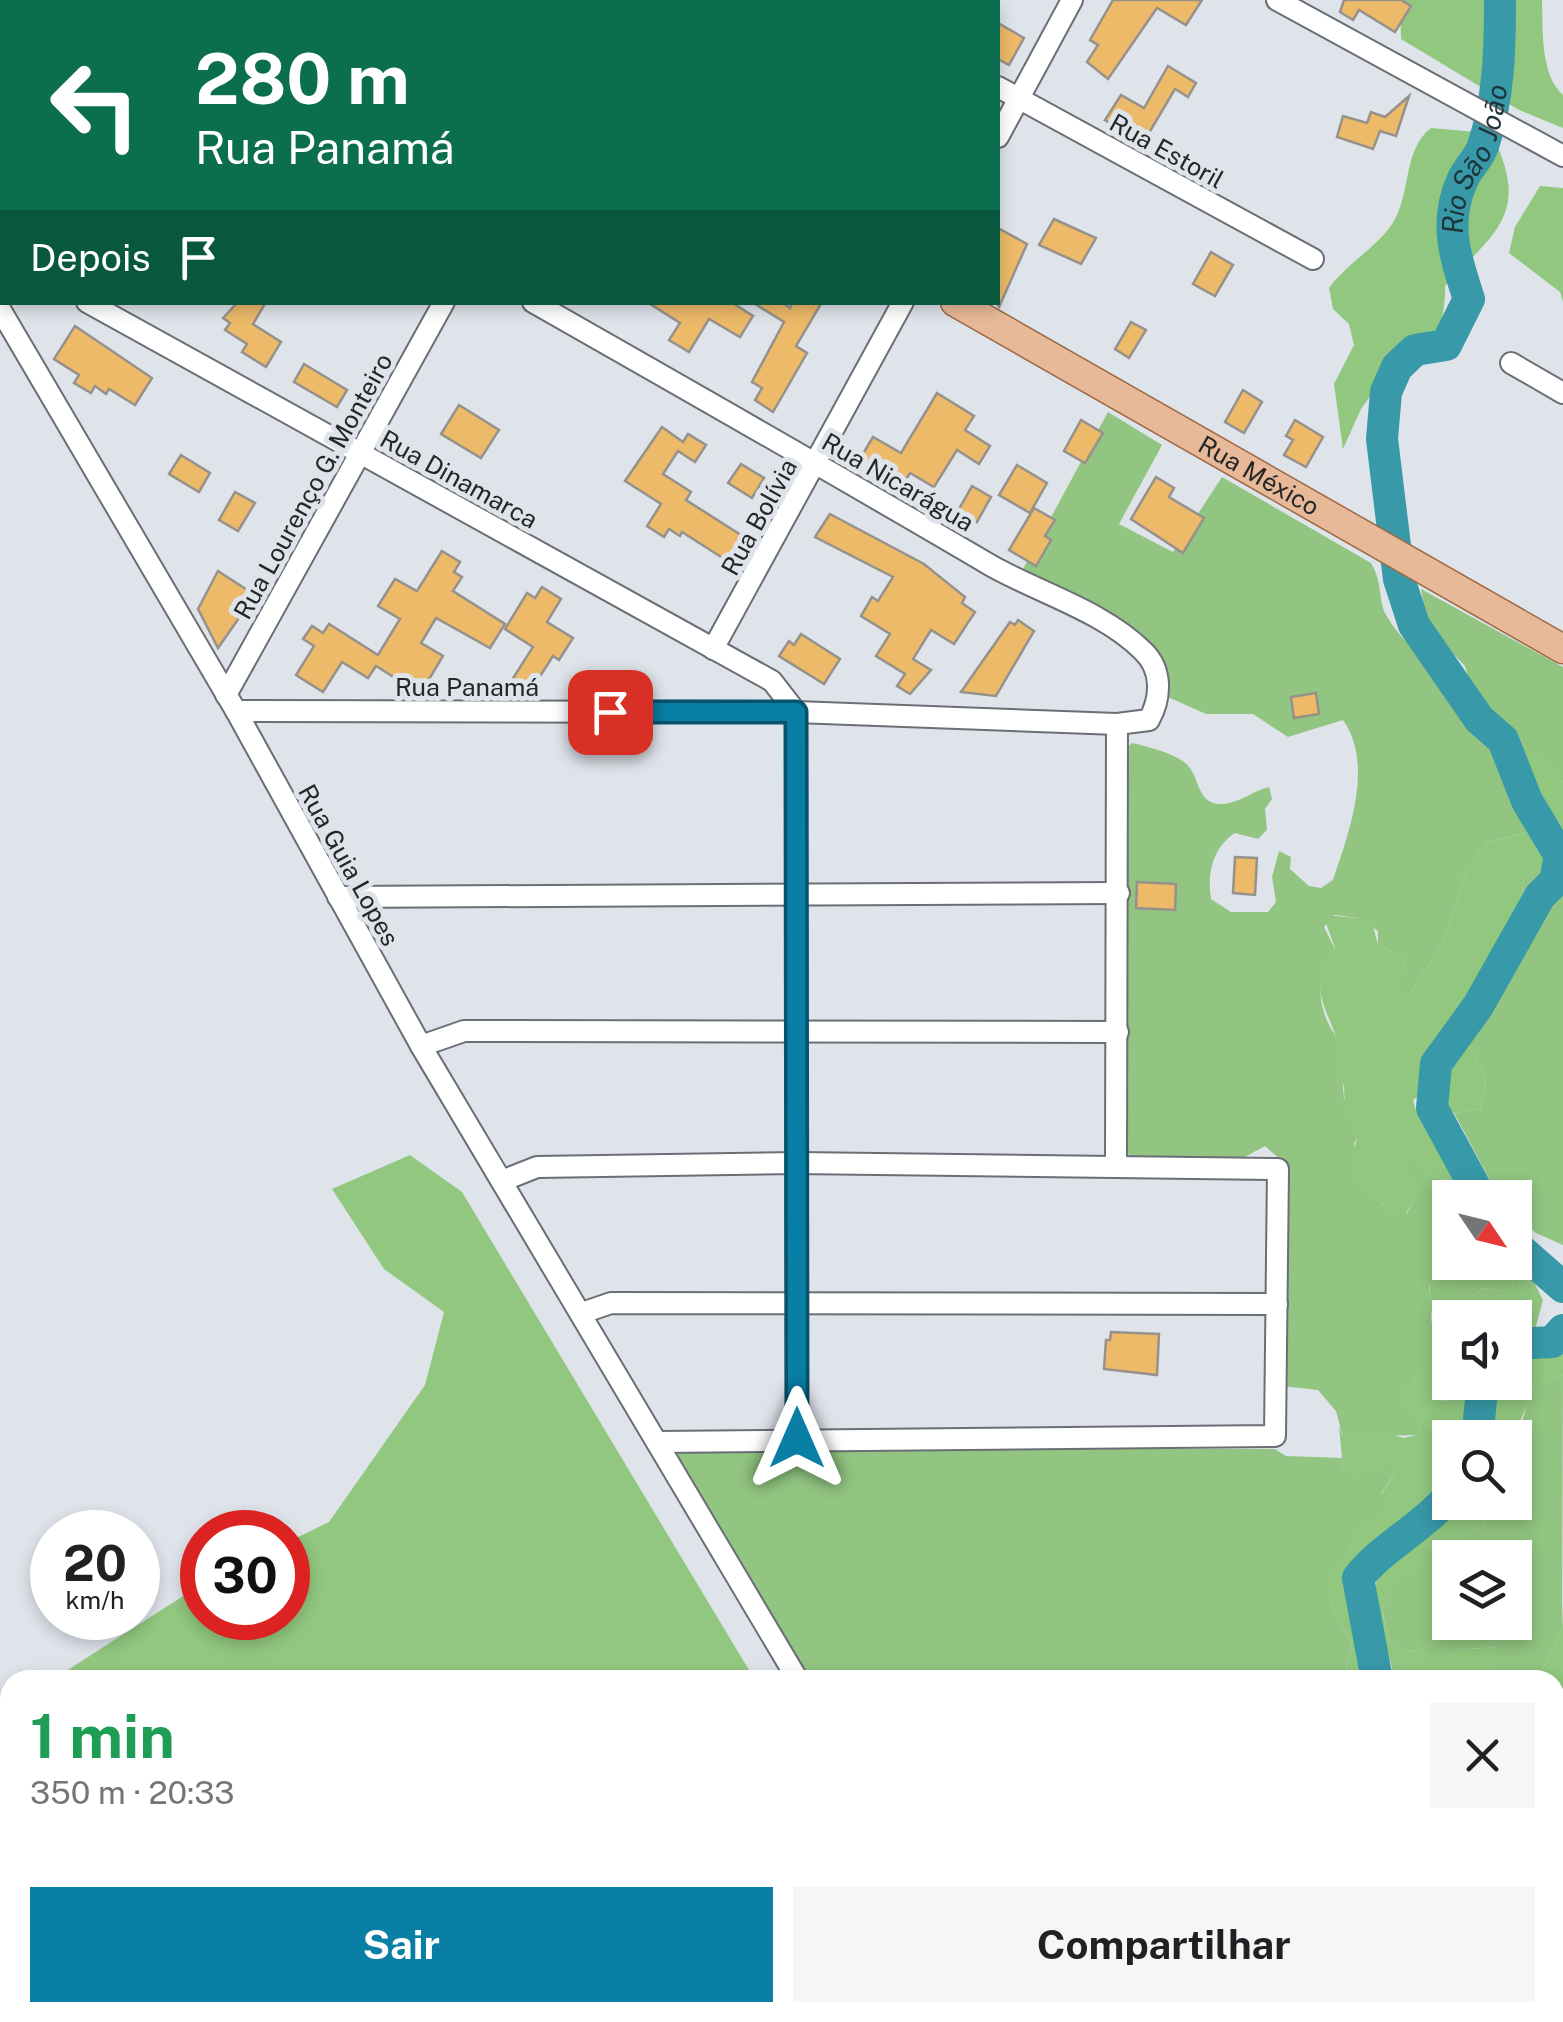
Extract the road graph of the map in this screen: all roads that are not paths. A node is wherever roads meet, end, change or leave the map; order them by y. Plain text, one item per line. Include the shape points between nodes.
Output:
1 (1072, 0) edge
2 (1277, 0) edge
3 (1000, 88) edge
4 (1019, 99) junction
5 (1000, 133) edge
6 (1563, 156) edge
7 (1313, 259) dead end
8 (91, 305) edge
9 (442, 305) edge
10 (538, 305) edge
11 (901, 305) edge
12 (960, 305) edge
13 (0, 309) edge
14 (1511, 363) dead end
15 (1563, 393) edge
16 (359, 452) junction
17 (818, 464) junction
18 (1563, 648) edge
19 (713, 649) junction
20 (231, 703) junction
21 (796, 712) junction
22 (1118, 724) junction
23 (1119, 893) junction
24 (796, 894) junction
25 (338, 897) junction
26 (796, 1031) junction
27 (1118, 1032) junction
28 (421, 1046) junction
29 (797, 1163) junction
30 (1116, 1165) junction
31 (504, 1180) junction
32 (797, 1303) junction
33 (1276, 1304) junction
34 (582, 1312) junction
35 (797, 1438) junction
36 (658, 1442) junction
37 (792, 1670) edge

1 - 4 street
2 - 6 street
3 - 4 street, Rua Estoril
4 - 5 street
4 - 7 street, Rua Estoril
8 - 16 street, Rua Dinamarca
9 - 16 street, Rua Lourenço G. Monteiro
10 - 17 street, Rua Nicarágua
11 - 17 street, Rua Bolívia
12 - 18 main road, Rua México
13 - 20 street, Rua Guia Lopes
14 - 15 street
16 - 19 street, Rua Dinamarca
16 - 20 street, Rua Lourenço G. Monteiro
17 - 19 street, Rua Bolívia
17 - 22 street, Rua Nicarágua via 1144,651 1155,666 1158,704 1149,720
19 - 21 street, Rua Dinamarca via 772,681
20 - 21 street, Rua Panamá
20 - 25 street, Rua Guia Lopes
21 - 22 street, Rua Panamá
21 - 24 street
22 - 23 street
23 - 24 street
23 - 27 street
24 - 25 street
24 - 26 street
25 - 28 street, Rua Guia Lopes
26 - 27 street
26 - 28 street via 464,1030
26 - 29 street
27 - 30 street
28 - 31 street, Rua Guia Lopes
29 - 30 street
29 - 31 street via 537,1167
29 - 32 street
30 - 33 street via 1278,1169
31 - 34 street, Rua Guia Lopes
32 - 33 street
32 - 34 street via 610,1303
32 - 35 street
33 - 35 street via 1275,1436
34 - 36 street, Rua Guia Lopes
35 - 36 street
36 - 37 street, Rua Guia Lopes

